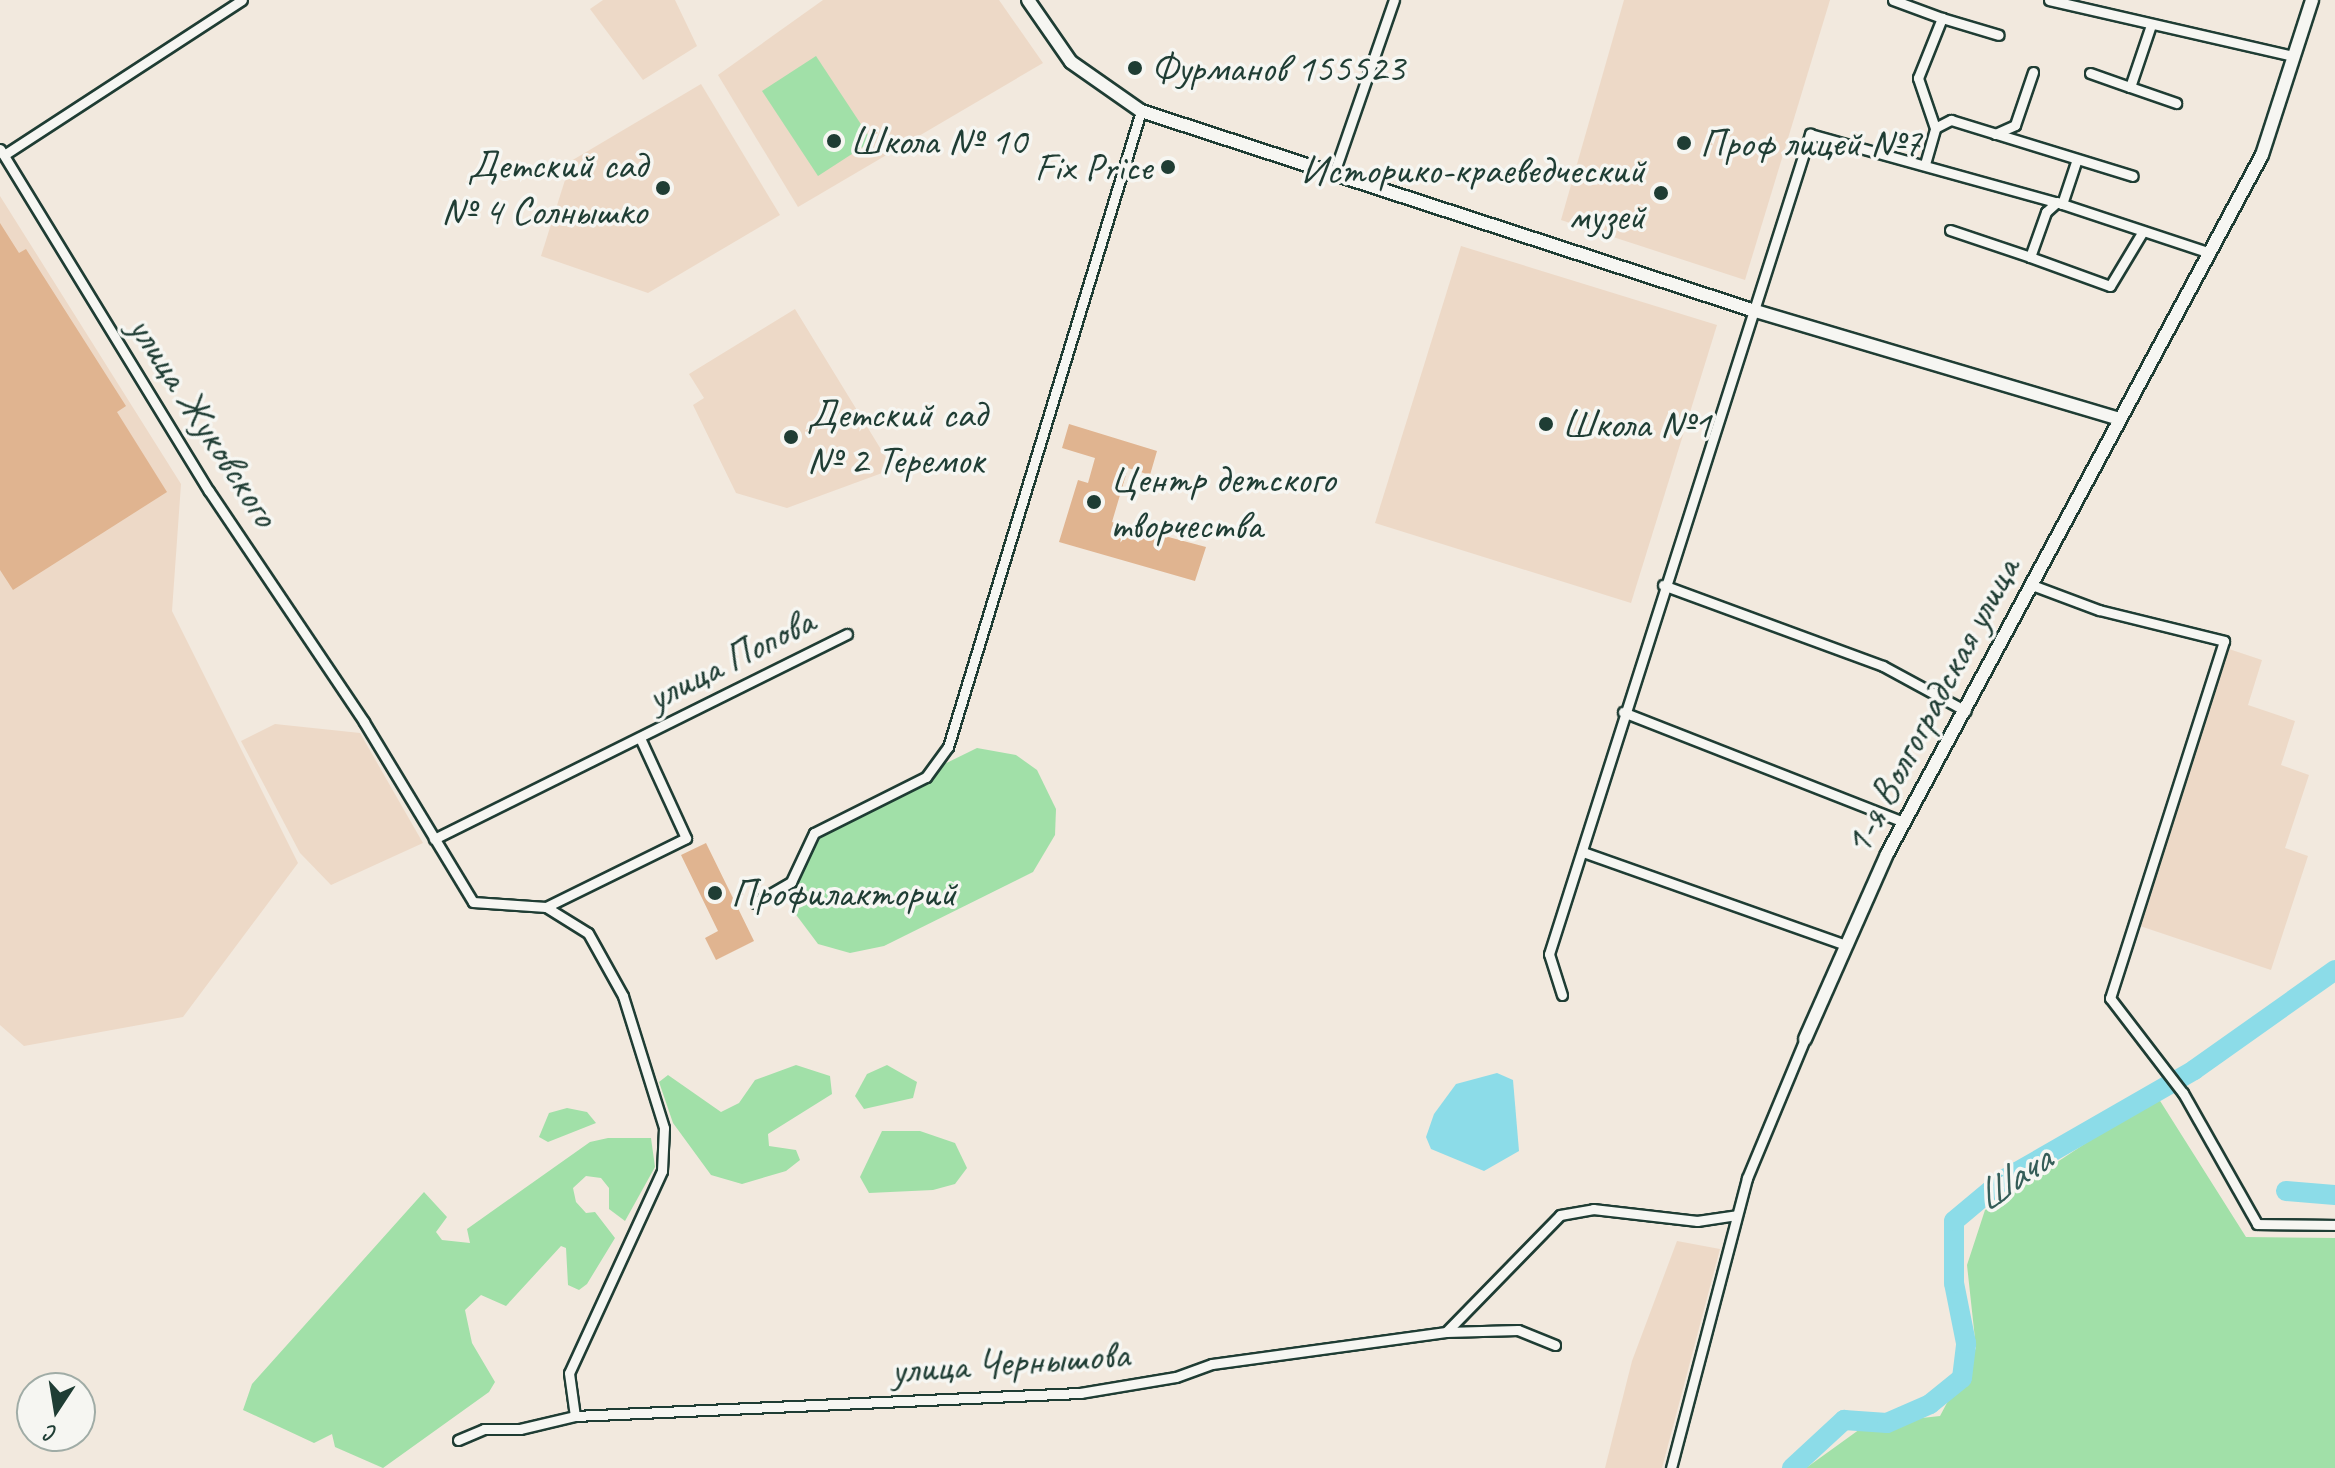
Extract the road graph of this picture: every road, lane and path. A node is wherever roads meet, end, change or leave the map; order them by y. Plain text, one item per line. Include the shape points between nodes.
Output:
1 (242, 0) edge
2 (1028, 0) edge
3 (1394, 0) edge
4 (1893, 0) edge
5 (2049, 0) edge
6 (2312, 0) edge
7 (1942, 18) junction
8 (2151, 25) junction
9 (1999, 35) dead end
10 (2294, 56) junction
11 (2033, 72) dead end
12 (2090, 73) dead end
13 (2130, 87) junction
14 (2176, 103) dead end
15 (1141, 111) junction
16 (1935, 128) junction
17 (1995, 134) junction
18 (2, 152) edge
19 (2077, 159) junction
20 (1925, 164) junction
21 (1335, 170) junction
22 (2133, 176) dead end
23 (2060, 203) junction
24 (1950, 230) dead end
25 (2143, 231) junction
26 (2210, 253) junction
27 (2030, 257) junction
28 (1752, 310) junction
29 (2116, 418) junction
30 (1663, 585) junction
31 (2032, 585) junction
32 (847, 634) dead end
33 (1966, 711) junction
34 (1623, 712) junction
35 (640, 738) junction
36 (1904, 822) junction
37 (434, 839) junction
38 (1583, 852) junction
39 (755, 903) dead end
40 (546, 907) junction
41 (1845, 945) junction
42 (1562, 995) dead end
43 (1805, 1039) joint
44 (1737, 1215) junction
45 (2335, 1225) edge
46 (1446, 1332) junction
47 (1555, 1345) dead end
48 (575, 1416) junction
49 (458, 1440) dead end
50 (1671, 1468) edge

1 - 18 street
2 - 15 street via 1071,62
3 - 21 street
4 - 7 street
5 - 8 street
6 - 10 street, 1-я Волгоградская улица
7 - 9 street
7 - 16 street via 1918,78
8 - 10 street
8 - 13 street
10 - 26 street, 1-я Волгоградская улица via 2262,155
11 - 17 street via 2015,125
12 - 13 street
13 - 14 street
15 - 21 street
15 - 39 street via 948,747 926,777 814,833 791,882
16 - 17 street via 1951,120
16 - 20 street
17 - 19 street
18 - 37 street, улица Жуковского via 209,491 364,722
19 - 22 street
19 - 23 street
20 - 23 street
20 - 28 street via 1810,134
21 - 28 street
23 - 25 street
23 - 27 street via 2046,212
24 - 27 street
25 - 26 street
25 - 27 street via 2110,286
26 - 29 street, 1-я Волгоградская улица
28 - 29 street
28 - 30 street
29 - 31 street, 1-я Волгоградская улица
30 - 33 street via 1883,666
30 - 34 street
31 - 33 street, 1-я Волгоградская улица
31 - 45 street via 2099,610 2224,641 2110,998 2183,1093 2257,1224
32 - 35 street, улица Попова
33 - 36 street, 1-я Волгоградская улица
34 - 36 street
34 - 38 street
35 - 37 street, улица Попова
35 - 40 street, улица Попова via 686,838
36 - 41 street, 1-я Волгоградская улица
37 - 40 street, улица Жуковского via 473,902
38 - 41 street
38 - 42 street via 1549,954
40 - 48 street via 588,933 623,996 657,1101 662,1171 569,1373
41 - 43 street, 1-я Волгоградская улица
43 - 44 street, 1-я Волгоградская улица via 1767,1119
44 - 46 street via 1697,1221 1593,1209 1560,1215
44 - 50 street, 1-я Волгоградская улица
46 - 47 street, улица Чернышова via 1518,1330
46 - 48 street, улица Чернышова via 1212,1364 1176,1377 1080,1393
48 - 49 street, улица Чернышова via 520,1429 484,1429

